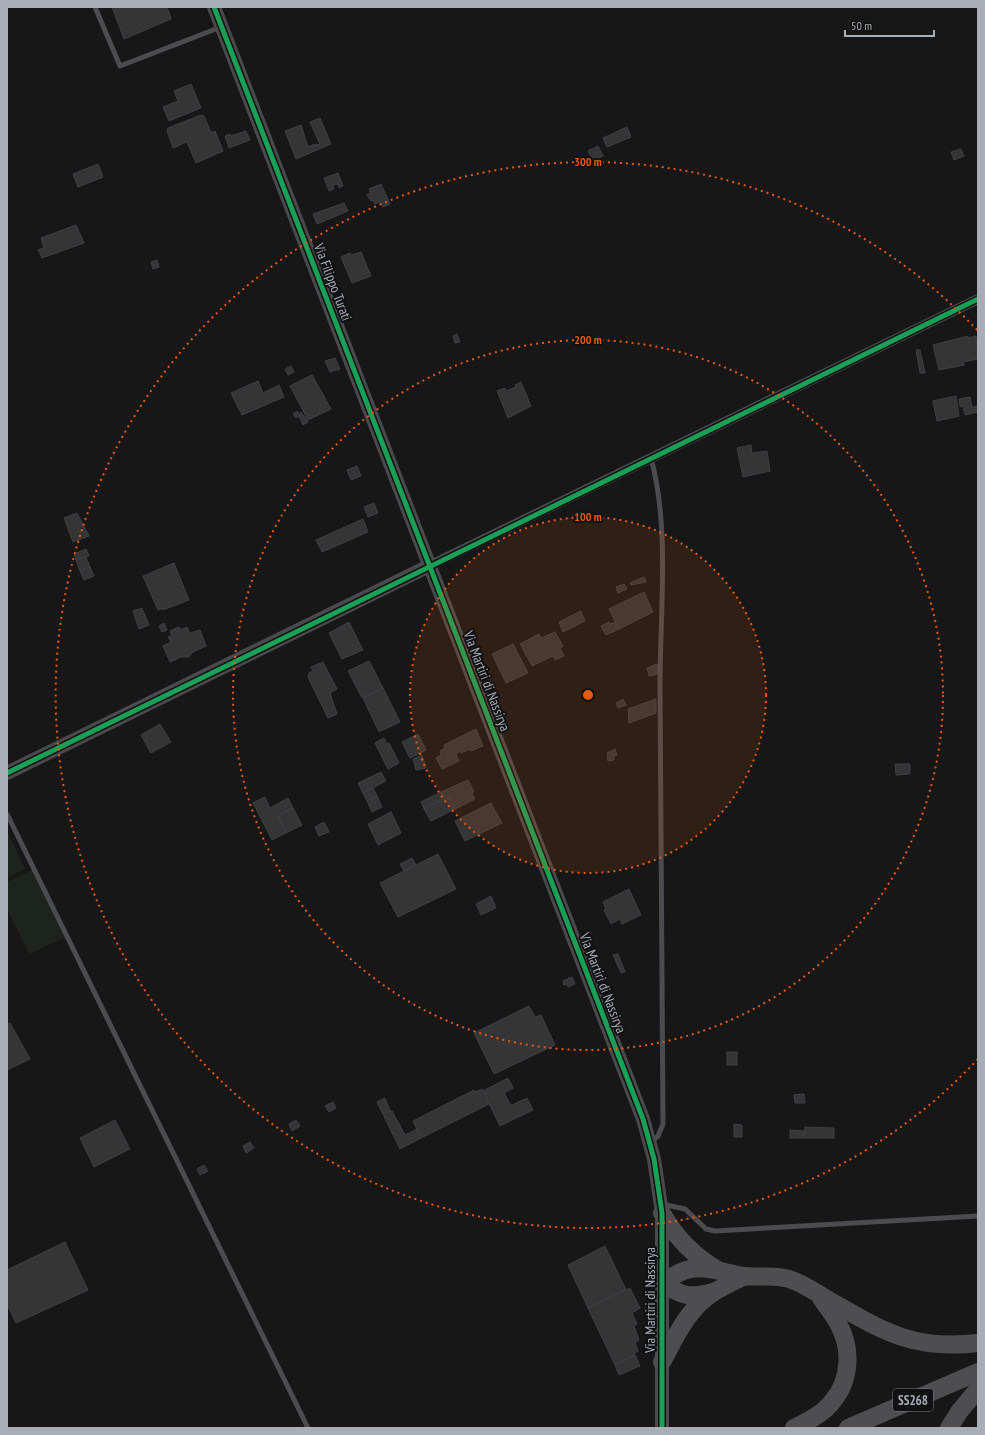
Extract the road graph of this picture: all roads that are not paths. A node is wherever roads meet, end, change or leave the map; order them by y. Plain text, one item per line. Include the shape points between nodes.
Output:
1 (96, 7) edge
2 (214, 7) edge
3 (221, 27) junction
4 (978, 299) edge
5 (651, 458) junction
6 (429, 566) junction
7 (7, 773) edge
8 (7, 814) edge
9 (651, 1142) junction
10 (661, 1209) junction
11 (978, 1216) edge
12 (716, 1269) junction
13 (745, 1276) junction
14 (662, 1282) junction
15 (714, 1292) junction
16 (818, 1294) junction
17 (978, 1343) edge
18 (662, 1362) junction
19 (978, 1372) edge
20 (978, 1389) edge
21 (308, 1428) edge
22 (662, 1428) edge
23 (794, 1428) edge
24 (848, 1428) edge
25 (949, 1428) edge

1 - 3 lane via 120,66
2 - 3 street, Via Filippo Turati
3 - 6 street, Via Filippo Turati
4 - 5 street
5 - 6 street
5 - 9 lane via 658,488 662,557 660,928 663,1124 658,1136
6 - 7 street
6 - 9 street, Via Martiri di Nassirya
8 - 21 lane
9 - 10 street, Via Martiri di Nassirya
10 - 11 lane via 685,1209 706,1229 715,1231
10 - 12 highway via 672,1231 692,1252
10 - 14 street, Via Martiri di Nassirya
12 - 13 highway
12 - 14 highway via 682,1271
13 - 15 highway
13 - 16 highway via 787,1279 802,1284
14 - 15 highway via 683,1296
14 - 18 street, Via Martiri di Nassirya
15 - 18 highway via 696,1307 684,1322
16 - 17 highway via 896,1336 951,1346
16 - 23 highway via 838,1323 847,1345 848,1364 840,1390 833,1402
18 - 22 street, Via Martiri di Nassirya
19 - 24 highway, SS268
20 - 25 highway

